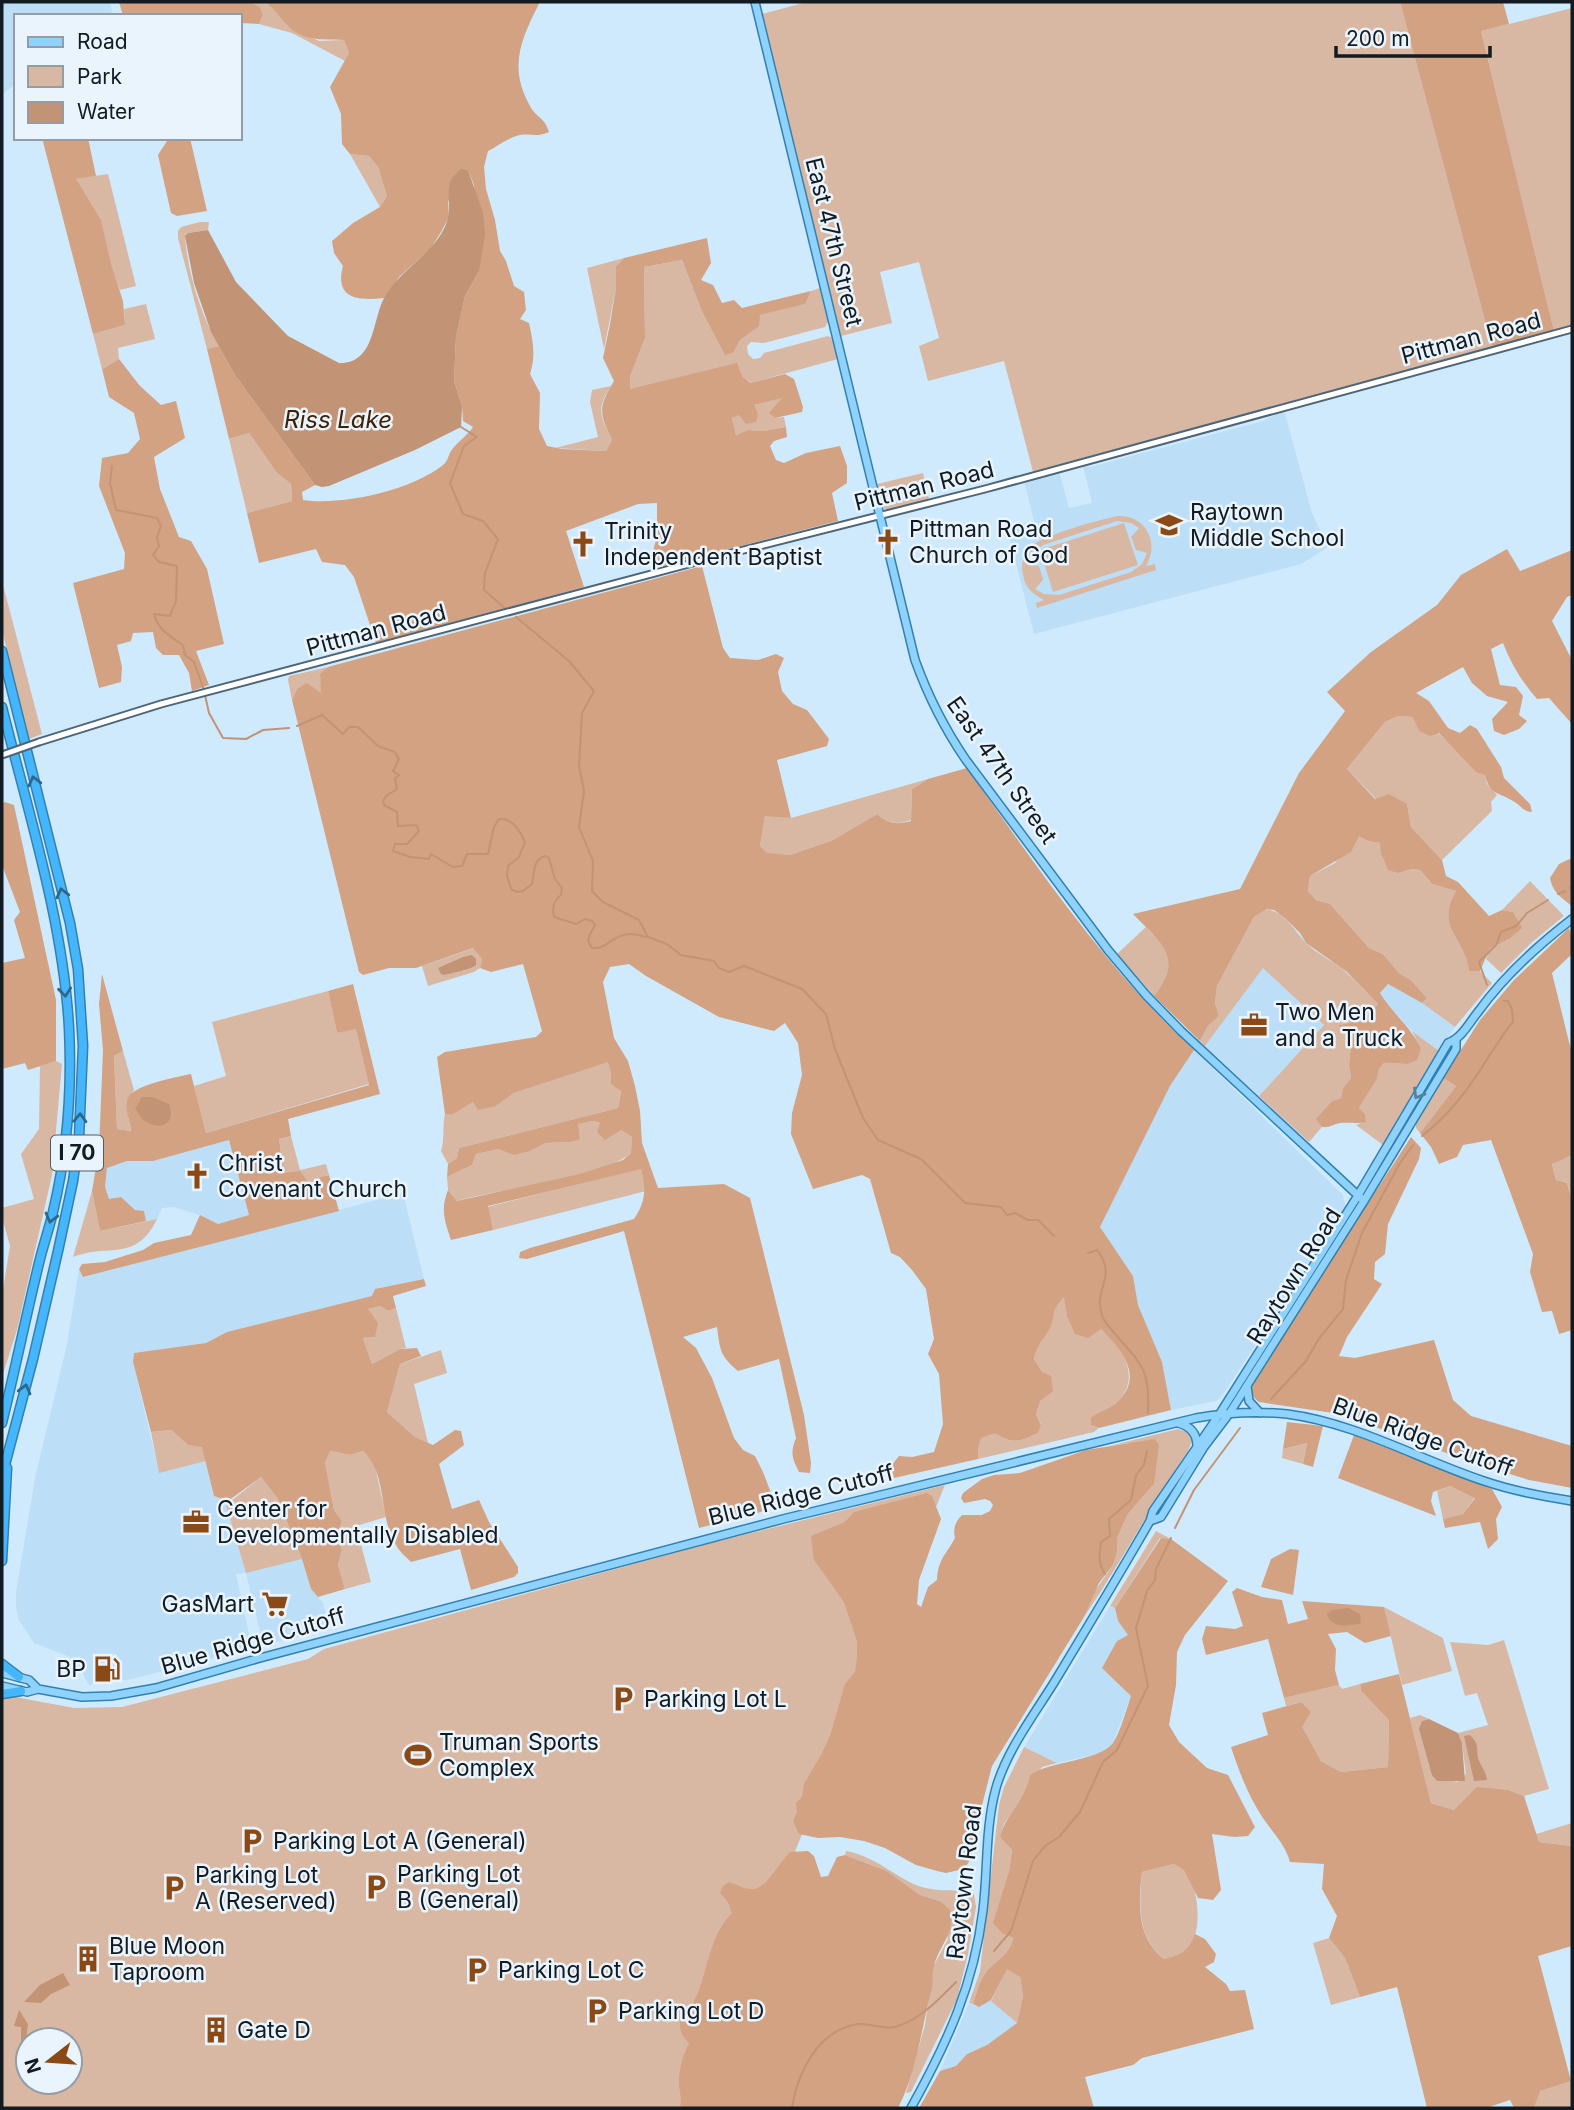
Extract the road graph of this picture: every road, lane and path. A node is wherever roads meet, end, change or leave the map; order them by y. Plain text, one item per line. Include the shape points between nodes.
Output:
1 (755, 2) edge
2 (1572, 330) edge
3 (880, 515) junction
4 (2, 651) edge
5 (2, 707) edge
6 (2, 755) edge
7 (1572, 919) edge
8 (1360, 1199) junction
9 (1247, 1385) junction
10 (4, 1412) edge
11 (1259, 1413) junction
12 (1229, 1414) junction
13 (1219, 1415) junction
14 (2, 1423) edge
15 (1177, 1423) junction
16 (1197, 1446) junction
17 (7, 1455) junction
18 (2, 1476) edge
19 (1572, 1501) edge
20 (1150, 1521) junction
21 (2, 1561) edge
22 (2, 1664) edge
23 (2, 1673) edge
24 (19, 1677) junction
25 (2, 1686) edge
26 (38, 1689) junction
27 (20, 1690) junction
28 (2, 1694) edge
29 (911, 2108) edge

1 - 3 main road, East 47th Street
2 - 3 street, Pittman Road
3 - 6 street, Pittman Road, bridge via 194,695
3 - 8 main road, East 47th Street via 920,672 945,729 965,760 1146,995
17 -> 4 highway, I 70 via 73,1181 83,1046 78,969 69,923
5 -> 10 highway, I 70 via 44,877 69,1028 68,1108 53,1211
7 - 8 main road, Raytown Road via 1502,982 1456,1040 1456,1049
8 - 9 main road, Raytown Road
8 - 13 main road, Raytown Road
9 - 11 main road via 1249,1401
9 - 12 main road, Raytown Road
10 - 14 highway, I 70
11 - 12 main road, Blue Ridge Cutoff
11 - 19 main road, Blue Ridge Cutoff via 1342,1426 1481,1480
12 - 13 main road, Blue Ridge Cutoff
12 - 20 main road, Raytown Road via 1161,1517
13 - 15 main road, Blue Ridge Cutoff
13 - 16 main road, Raytown Road
15 - 16 main road via 1193,1431
15 - 26 main road, Blue Ridge Cutoff via 783,1519 156,1688 82,1697
16 - 20 main road, Raytown Road
17 - 18 highway, I 70
17 - 21 highway
20 - 29 main road, Raytown Road via 1018,1741 997,1785 988,1831 978,1947 941,2054
22 - 24 highway
23 - 24 main road, Blue Ridge Cutoff
24 - 26 main road, Blue Ridge Cutoff
25 - 27 main road, Blue Ridge Cutoff
26 - 27 main road, Blue Ridge Cutoff
27 - 28 highway

